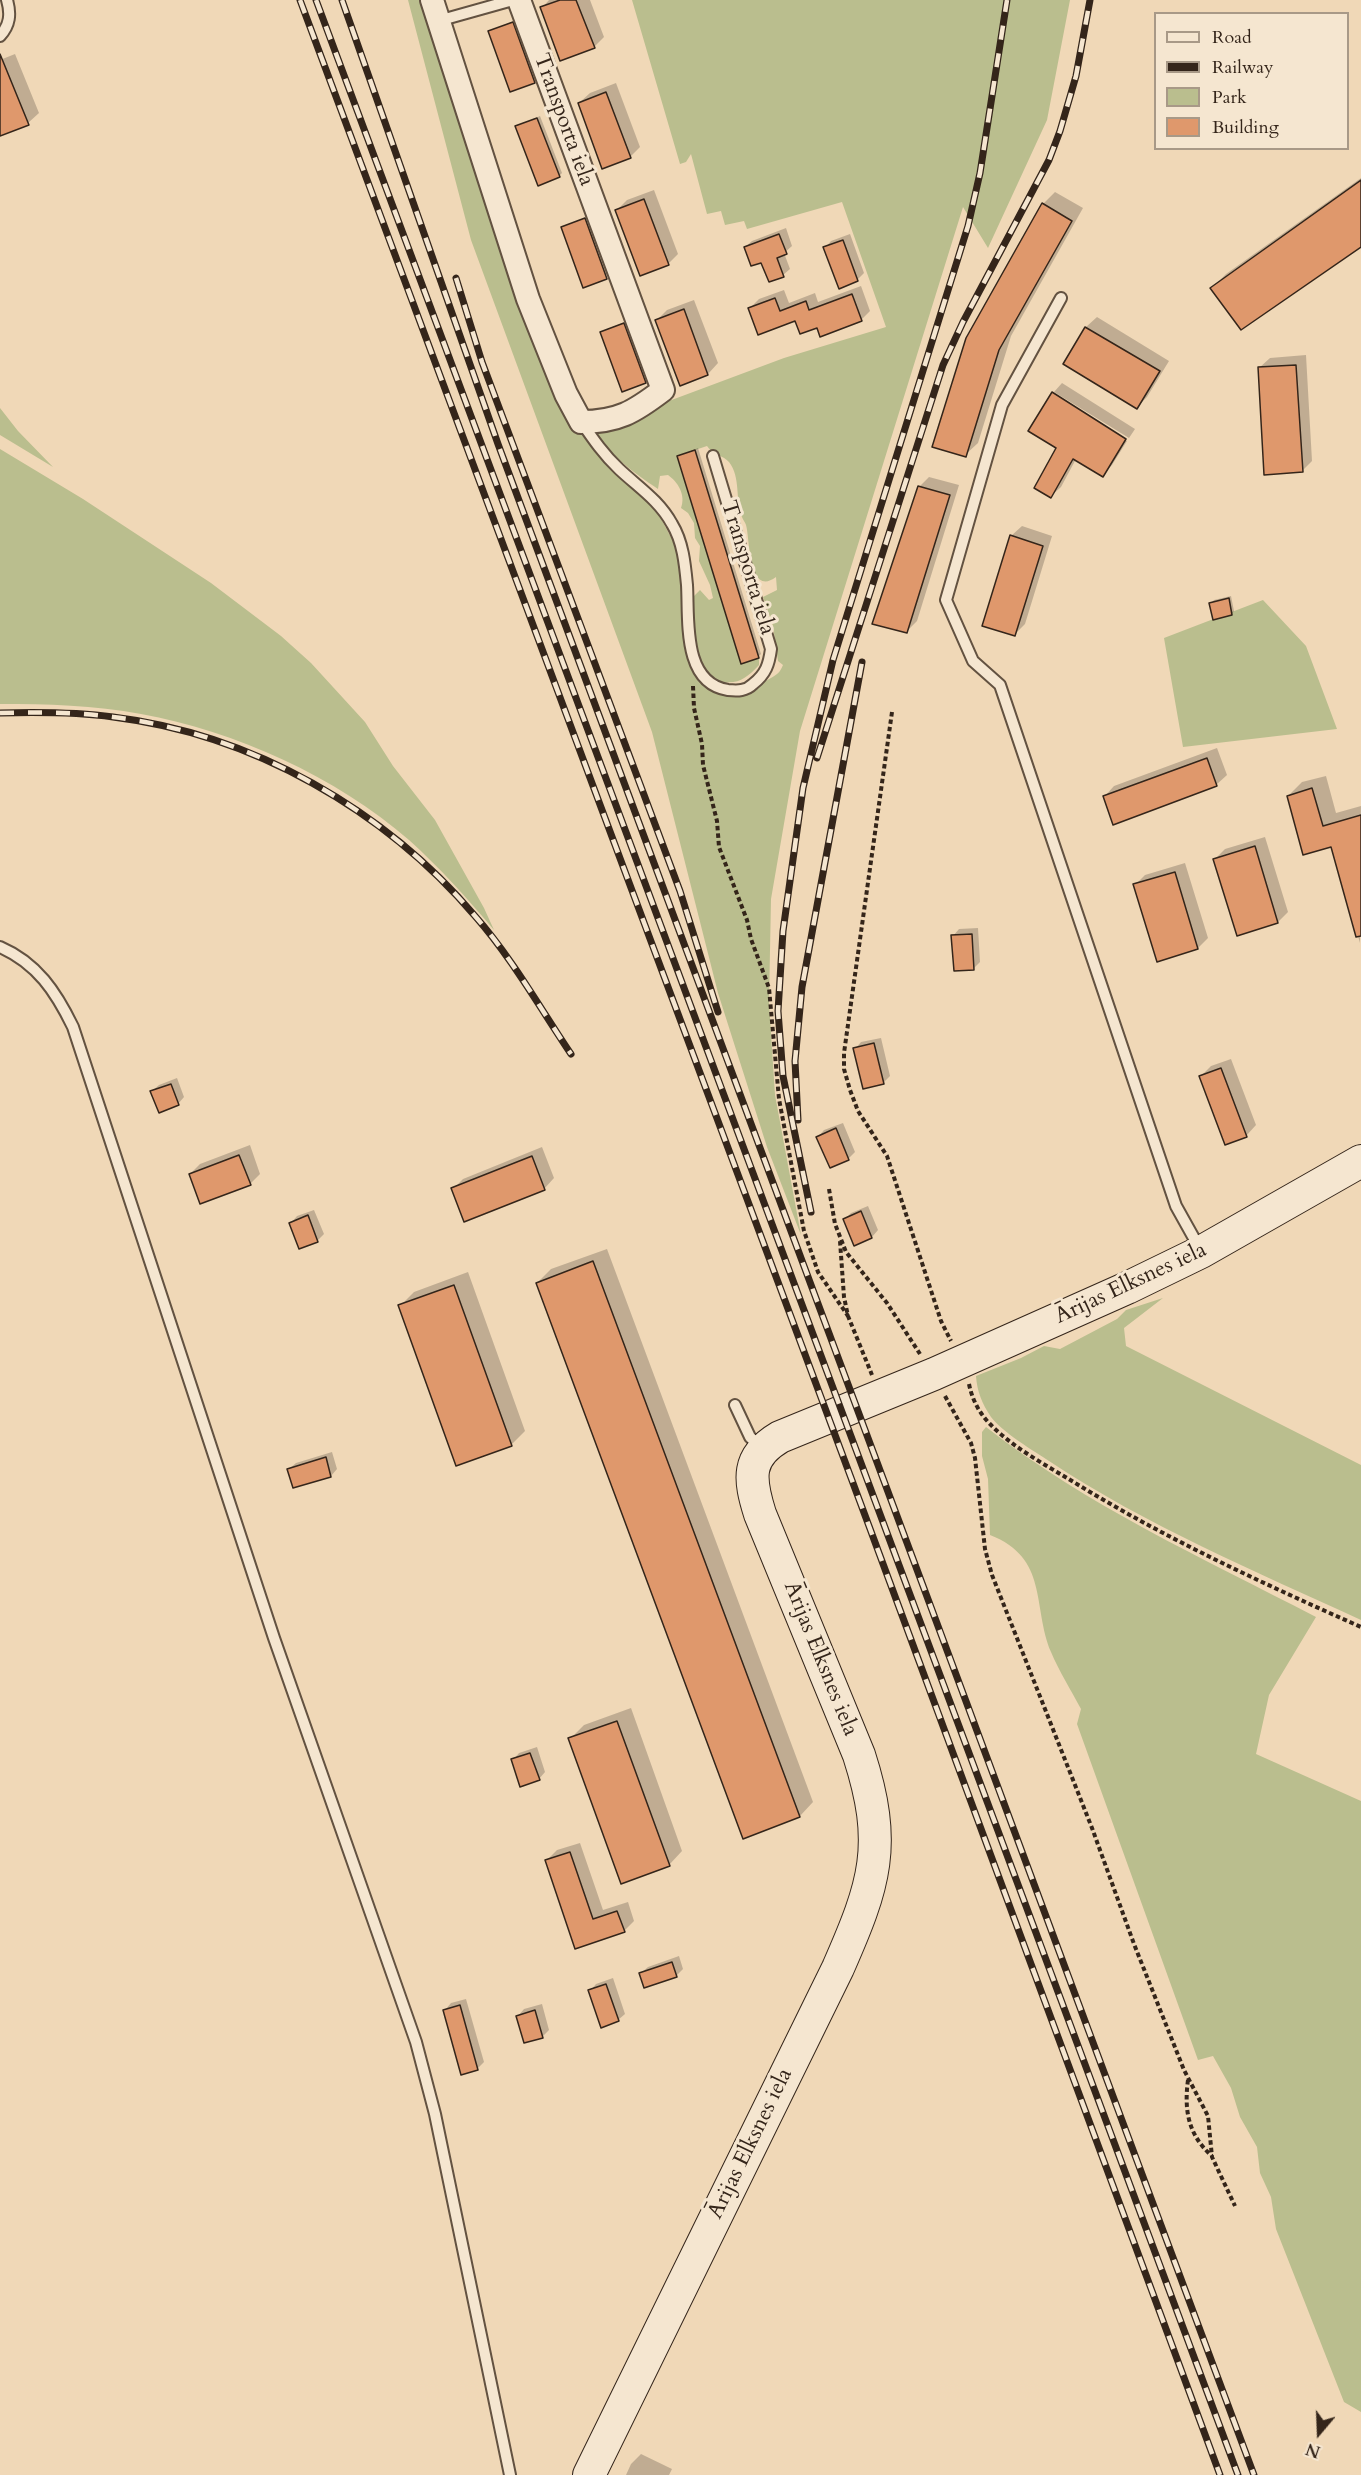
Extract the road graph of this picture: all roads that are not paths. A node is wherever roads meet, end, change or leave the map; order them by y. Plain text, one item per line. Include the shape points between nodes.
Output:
1 (7, 0) edge
2 (513, 0) edge
3 (519, 0) edge
4 (435, 10) edge
5 (0, 36) edge
6 (1061, 297) dead end
7 (581, 422) junction
8 (712, 456) dead end
9 (0, 947) edge
10 (1361, 1161) edge
11 (1201, 1252) junction
12 (735, 1405) dead end
13 (763, 1449) junction
14 (510, 2475) edge
15 (589, 2475) edge

1 - 5 lane via 8,24
2 - 4 lane, Transporta iela
3 - 7 street, Transporta iela via 663,390 622,417
4 - 7 street, Transporta iela via 528,299
6 - 11 lane via 1002,405 946,600 973,661 1000,685 1176,1206
7 - 8 lane, Transporta iela via 603,453 663,509 673,525 685,564 691,648 697,667 708,682 738,691 762,677 771,649
9 - 14 lane via 41,974 59,998 73,1027 274,1638 416,2042 435,2114
10 - 11 street, Ārijas Elksnes iela
11 - 13 street, Ārijas Elksnes iela via 934,1374 786,1434
12 - 13 lane via 750,1437
13 - 15 street, Ārijas Elksnes iela via 754,1464 753,1493 870,1788 875,1820 873,1872 858,1923 838,1968

